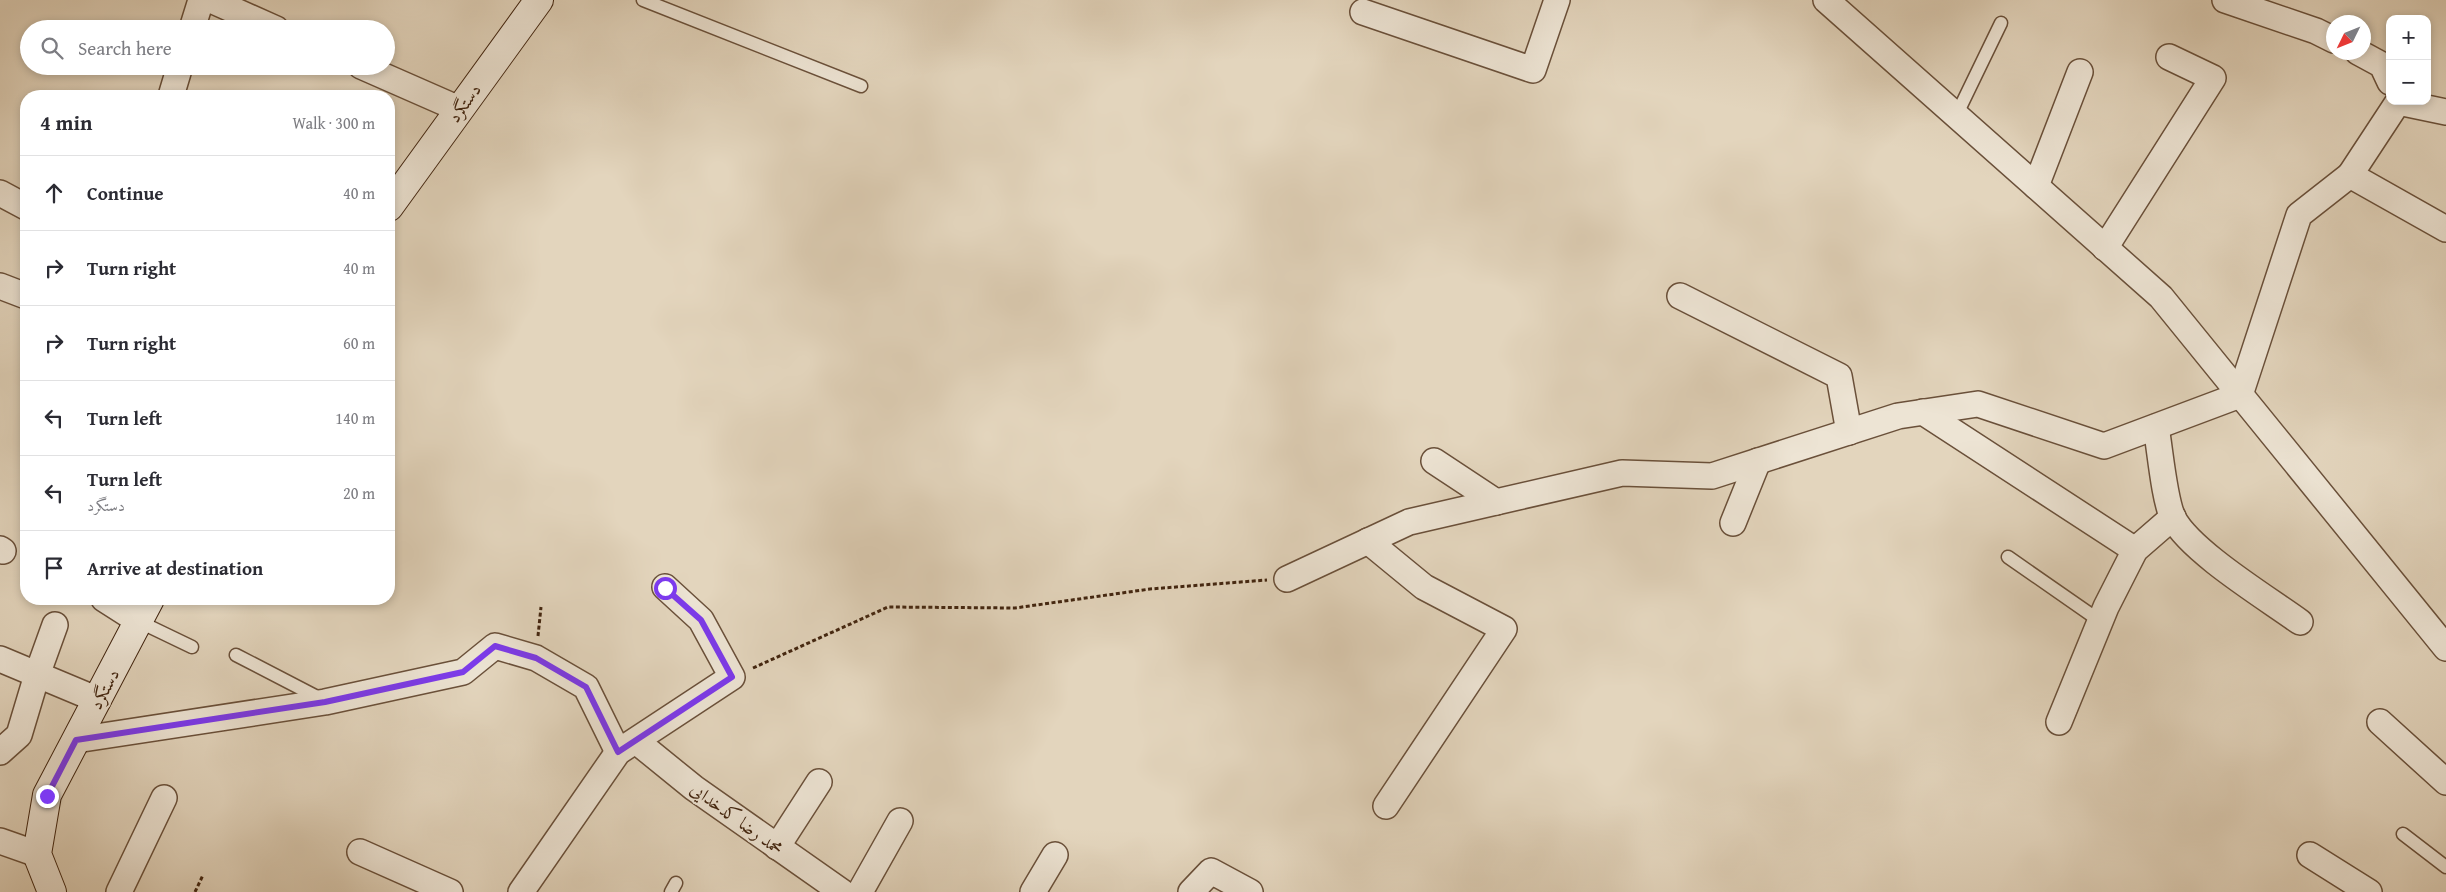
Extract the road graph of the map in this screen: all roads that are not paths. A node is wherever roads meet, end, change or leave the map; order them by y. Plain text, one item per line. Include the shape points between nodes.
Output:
1 (201, 0) edge
2 (211, 0) edge
3 (539, 0) edge
4 (643, 0) edge
5 (1557, 0) edge
6 (1826, 0) edge
7 (2225, 0) edge
8 (1363, 12) dead end
9 (195, 20) edge
10 (256, 20) edge
11 (2001, 23) dead end
12 (2326, 36) edge
13 (2169, 57) dead end
14 (2371, 59) edge
15 (2080, 72) dead end
16 (2386, 74) edge
17 (177, 75) edge
18 (381, 75) edge
19 (861, 86) dead end
20 (172, 90) edge
21 (2389, 105) edge
22 (2425, 105) edge
23 (459, 110) junction
24 (2446, 112) edge
25 (1956, 116) junction
26 (2350, 175) junction
27 (2036, 186) junction
28 (0, 194) edge
29 (395, 199) edge
30 (20, 204) edge
31 (2446, 229) edge
32 (2105, 248) junction
33 (0, 286) edge
34 (20, 294) edge
35 (1680, 296) dead end
36 (2240, 395) junction
37 (1923, 412) junction
38 (2156, 427) junction
39 (1849, 432) junction
40 (1434, 461) dead end
41 (1758, 461) junction
42 (1496, 502) junction
43 (2173, 517) junction
44 (1732, 523) dead end
45 (1368, 541) junction
46 (2136, 550) junction
47 (2008, 557) dead end
48 (1287, 579) road end
49 (665, 588) dead end
50 (126, 605) edge
51 (145, 610) edge
52 (2100, 621) junction
53 (2300, 622) dead end
54 (56, 625) dead end
55 (192, 647) dead end
56 (2446, 648) edge
57 (236, 655) dead end
58 (0, 659) edge
59 (36, 676) junction
60 (98, 700) junction
61 (325, 702) junction
62 (2059, 722) dead end
63 (2380, 722) dead end
64 (76, 740) junction
65 (627, 746) junction
66 (0, 752) edge
67 (819, 782) dead end
68 (2446, 782) edge
69 (164, 798) dead end
70 (1386, 806) dead end
71 (900, 821) dead end
72 (2403, 834) dead end
73 (0, 841) edge
74 (777, 846) junction
75 (360, 852) dead end
76 (37, 854) junction
77 (1055, 854) dead end
78 (2310, 855) dead end
79 (2446, 867) edge
80 (52, 892) edge
81 (119, 892) edge
82 (450, 892) edge
83 (521, 892) edge
84 (842, 892) edge
85 (860, 892) edge
86 (1032, 892) edge
87 (1191, 892) edge
88 (1250, 892) edge
89 (2369, 892) edge

1 - 9 street
2 - 10 street
3 - 23 main road, دستگرد
4 - 19 lane
5 - 8 street via 1532,70
6 - 25 street
7 - 12 street
11 - 25 lane
13 - 32 street via 2213,78
14 - 16 street via 2382,65
15 - 27 street
17 - 20 street
18 - 23 street
21 - 26 street
22 - 24 street
23 - 29 main road, دستگرد
25 - 27 street
26 - 31 street
26 - 36 street via 2300,215
27 - 32 street
28 - 30 street
32 - 36 street via 2160,297
33 - 34 street
35 - 39 street via 1839,376
36 - 38 street
36 - 56 street
37 - 38 street via 1978,404 2104,446
37 - 39 street via 1898,416
37 - 46 street
38 - 43 street
39 - 41 street
40 - 42 street
41 - 42 street via 1712,476 1622,474
41 - 44 street
42 - 45 street via 1408,522
43 - 46 street
43 - 53 street via 2195,546
45 - 48 street
45 - 70 street via 1424,587 1504,630
46 - 52 street
47 - 52 lane
49 - 65 street via 701,620 732,677
50 - 51 street
51 - 55 lane
51 - 60 main road, دستگرد
52 - 62 street
54 - 59 street
57 - 61 lane
58 - 59 street
59 - 60 street
59 - 66 street via 19,735
60 - 64 main road, دستگرد
61 - 64 street
61 - 65 street via 463,672 495,646 536,658 586,687
63 - 68 street
64 - 76 main road, دستگرد via 47,796
65 - 74 street, محمد رضا کدخدایی
65 - 83 street
67 - 74 street
69 - 81 street
71 - 85 street
72 - 79 lane
73 - 76 street
74 - 84 street, محمد رضا کدخدایی
75 - 82 street
76 - 80 main road
77 - 86 street
78 - 89 street
87 - 88 street via 1211,871

